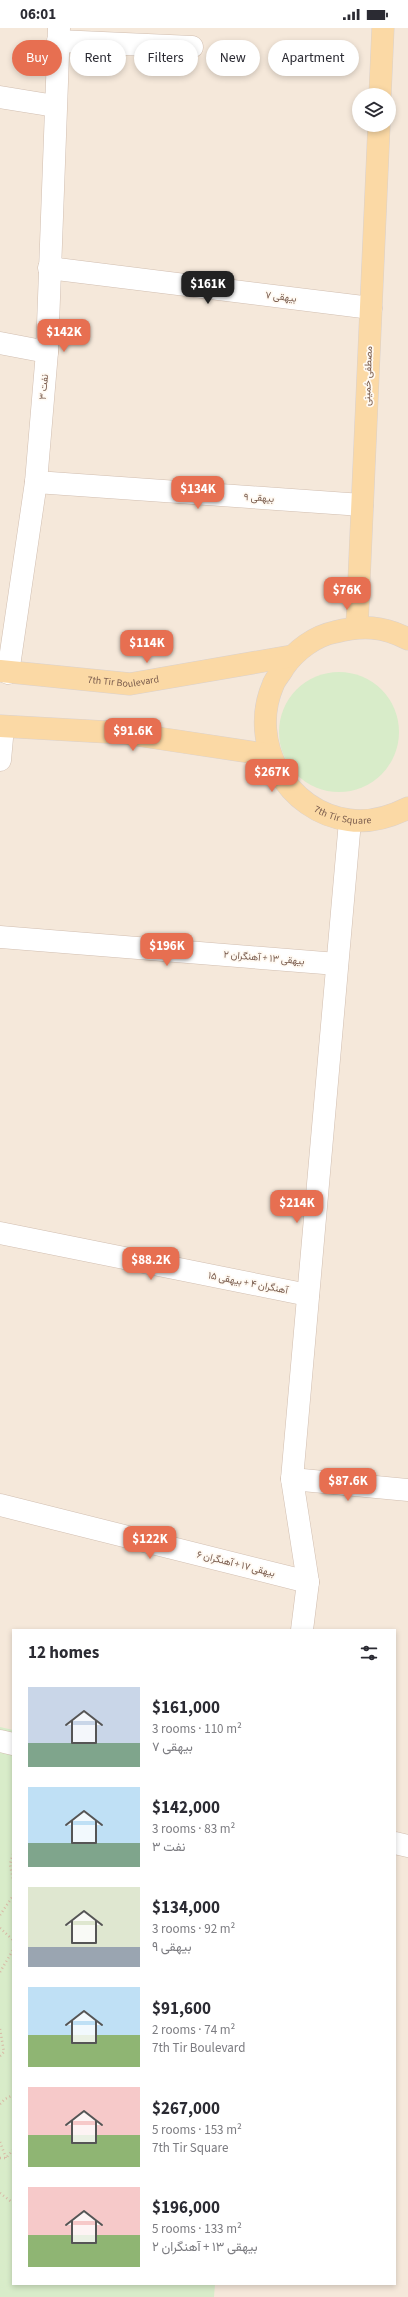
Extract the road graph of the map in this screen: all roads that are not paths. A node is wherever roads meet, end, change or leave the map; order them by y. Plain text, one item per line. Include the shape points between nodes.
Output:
1 (383, 28) edge
2 (58, 34) edge
3 (134, 41) edge
4 (380, 88) edge
5 (0, 97) edge
6 (56, 106) junction
7 (379, 132) edge
8 (49, 268) junction
9 (371, 308) junction
10 (0, 343) edge
11 (47, 352) junction
12 (36, 482) junction
13 (362, 505) junction
14 (357, 626) junction
15 (408, 639) edge
16 (292, 656) junction
17 (4, 672) edge
18 (2, 726) edge
19 (270, 755) junction
20 (0, 760) edge
21 (408, 808) edge
22 (350, 821) junction
23 (0, 937) edge
24 (337, 964) junction
25 (0, 1233) edge
26 (308, 1295) junction
27 (292, 1479) junction
28 (408, 1490) edge
29 (0, 1505) edge
30 (308, 1582) junction
31 (302, 1629) edge
32 (0, 1741) edge
33 (12, 1744) edge
34 (396, 1843) edge
35 (408, 1846) edge

1 - 4 main road
2 - 3 street
2 - 6 street, نفت ۳
5 - 6 street
6 - 8 street, نفت ۳
7 - 9 main road, مصطفی خمینی
8 - 9 street, بیهقی ۷
8 - 11 street, نفت ۳
9 - 13 main road, مصطفی خمینی
10 - 11 street
11 - 12 street, نفت ۳
12 - 13 street, بیهقی ۹
12 - 17 street, نفت ۳
13 - 14 main road, مصطفی خمینی
14 - 15 main road, 7th Tir Square via 393,631
14 - 16 main road, 7th Tir Square via 322,635
16 - 17 main road, 7th Tir Boulevard via 130,684
16 - 19 main road, 7th Tir Square via 273,685 264,720
18 - 19 main road via 124,733
18 - 20 street
19 - 22 main road, 7th Tir Square via 287,787 315,809
21 - 22 main road, 7th Tir Square via 386,818
22 - 24 street
23 - 24 street, بیهقی ۱۳ + آهنگران ۲
24 - 26 street
25 - 26 street, آهنگران ۴ + بیهقی ۱۵
26 - 27 street
27 - 28 street
27 - 30 street
29 - 30 street, بیهقی ۱۷ + آهنگران ۶
30 - 31 street
32 - 33 street
34 - 35 street

